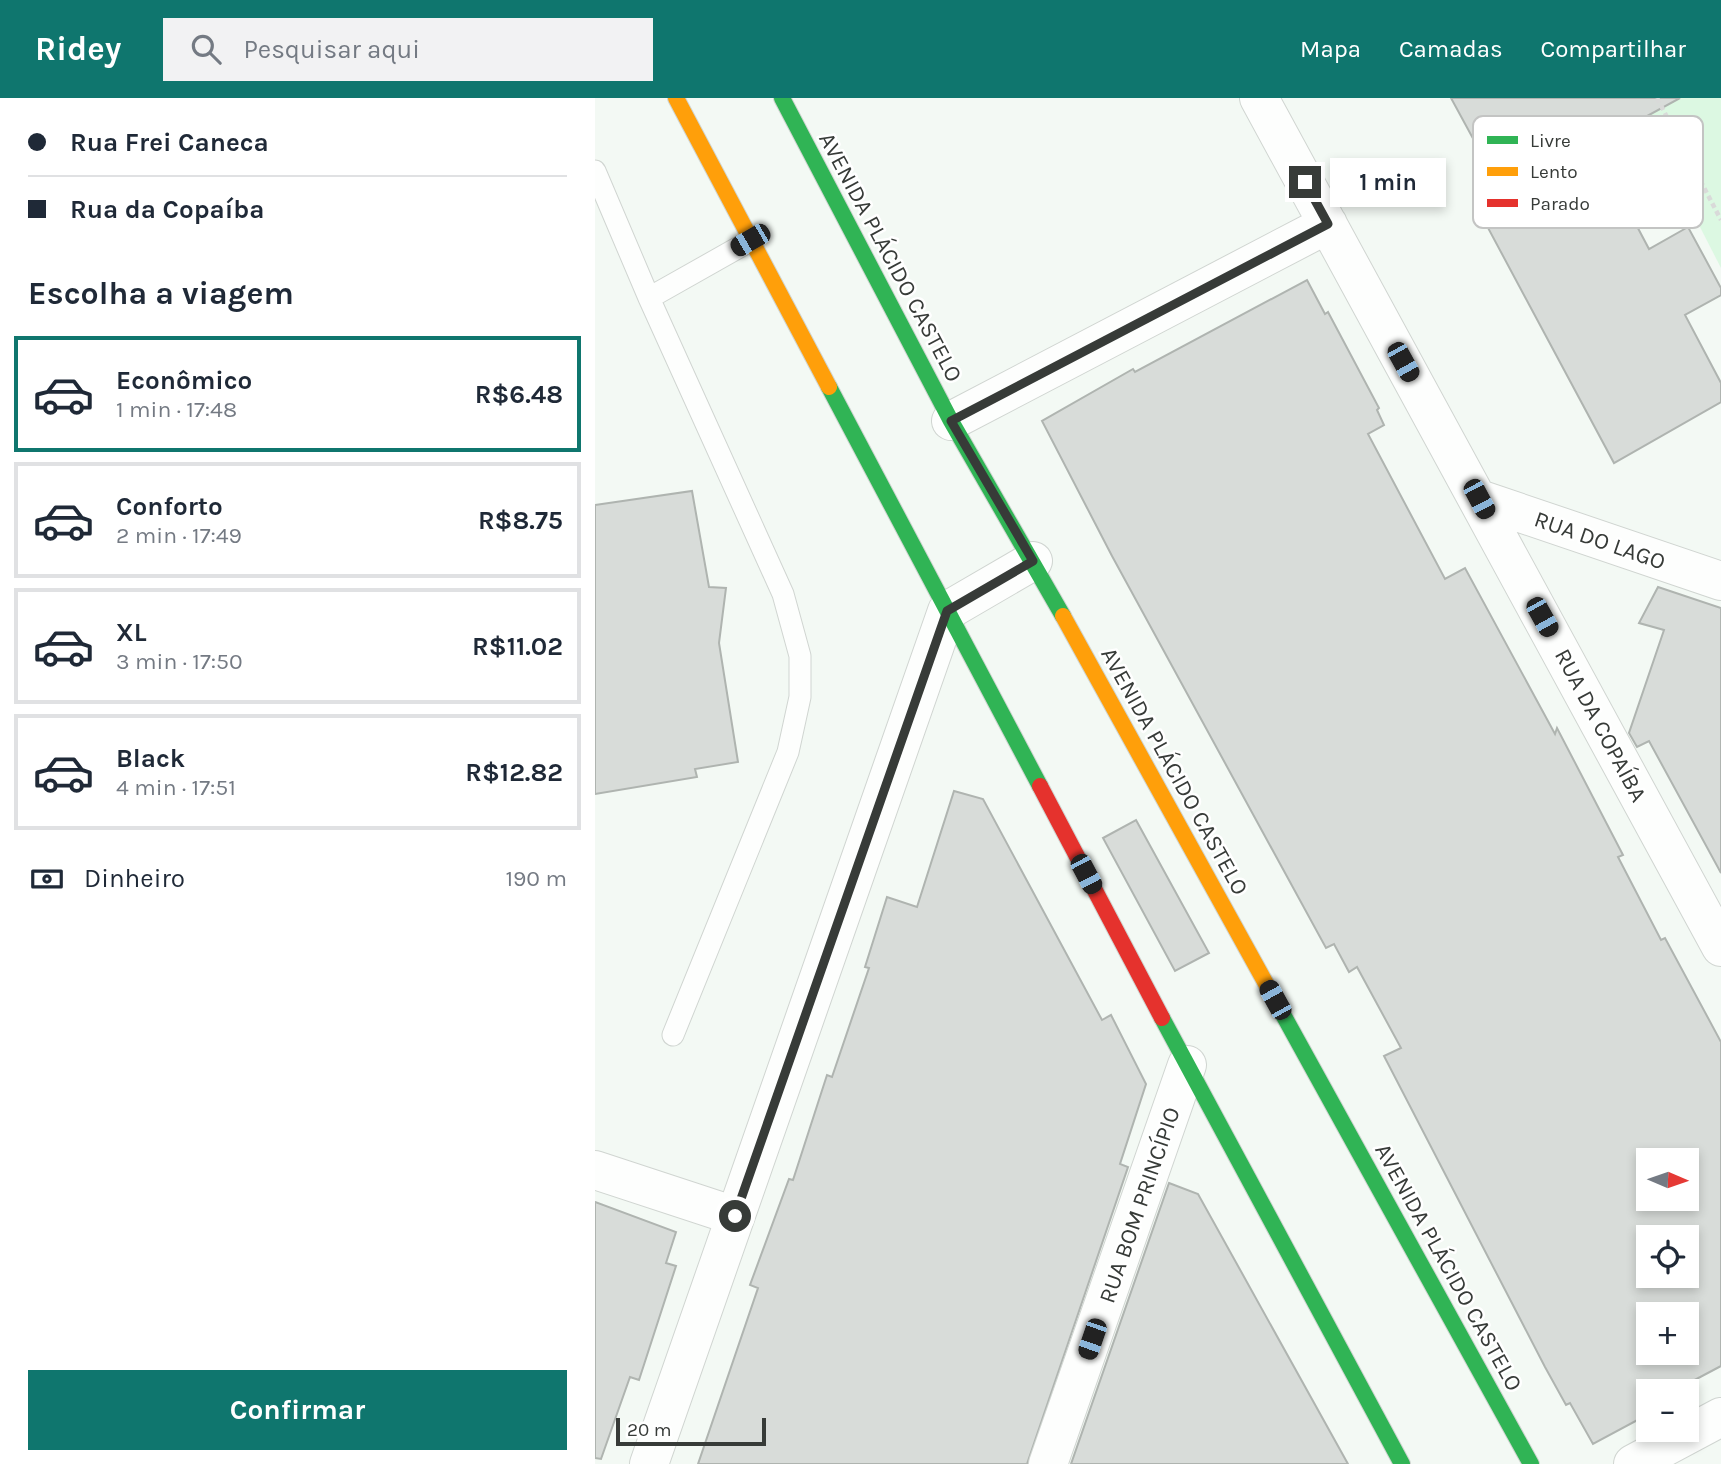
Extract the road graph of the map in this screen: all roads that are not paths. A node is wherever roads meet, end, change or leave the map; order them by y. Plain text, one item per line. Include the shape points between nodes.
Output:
1 (676, 98) edge
2 (782, 98) edge
3 (1259, 98) edge
4 (595, 171) edge
5 (1328, 224) junction
6 (750, 240) junction
7 (649, 298) junction
8 (951, 421) junction
9 (1479, 499) junction
10 (1033, 561) junction
11 (1721, 581) edge
12 (947, 611) junction
13 (1721, 947) edge
14 (673, 1035) dead end
15 (1187, 1065) junction
16 (595, 1170) edge
17 (735, 1216) junction
18 (1721, 1418) edge
19 (649, 1464) edge
20 (1048, 1464) edge
21 (1402, 1464) edge
22 (1531, 1464) edge
23 (1633, 1464) edge

1 - 6 street
2 - 8 street, AVENIDA PLÁCIDO CASTELO
3 - 5 street, RUA DA COPAÍBA
4 - 7 lane
5 - 8 street
5 - 9 street, RUA DA COPAÍBA
6 - 7 lane
6 - 12 street
7 - 14 lane via 783,594 800,656 800,697 788,752
8 - 10 street, AVENIDA PLÁCIDO CASTELO
9 - 11 street, RUA DO LAGO
9 - 13 street, RUA DA COPAÍBA
10 - 12 street
10 - 22 street, AVENIDA PLÁCIDO CASTELO
12 - 15 street
12 - 17 street
15 - 20 street, RUA BOM PRINCÍPIO
15 - 21 street
16 - 17 street
17 - 19 street
18 - 23 street

